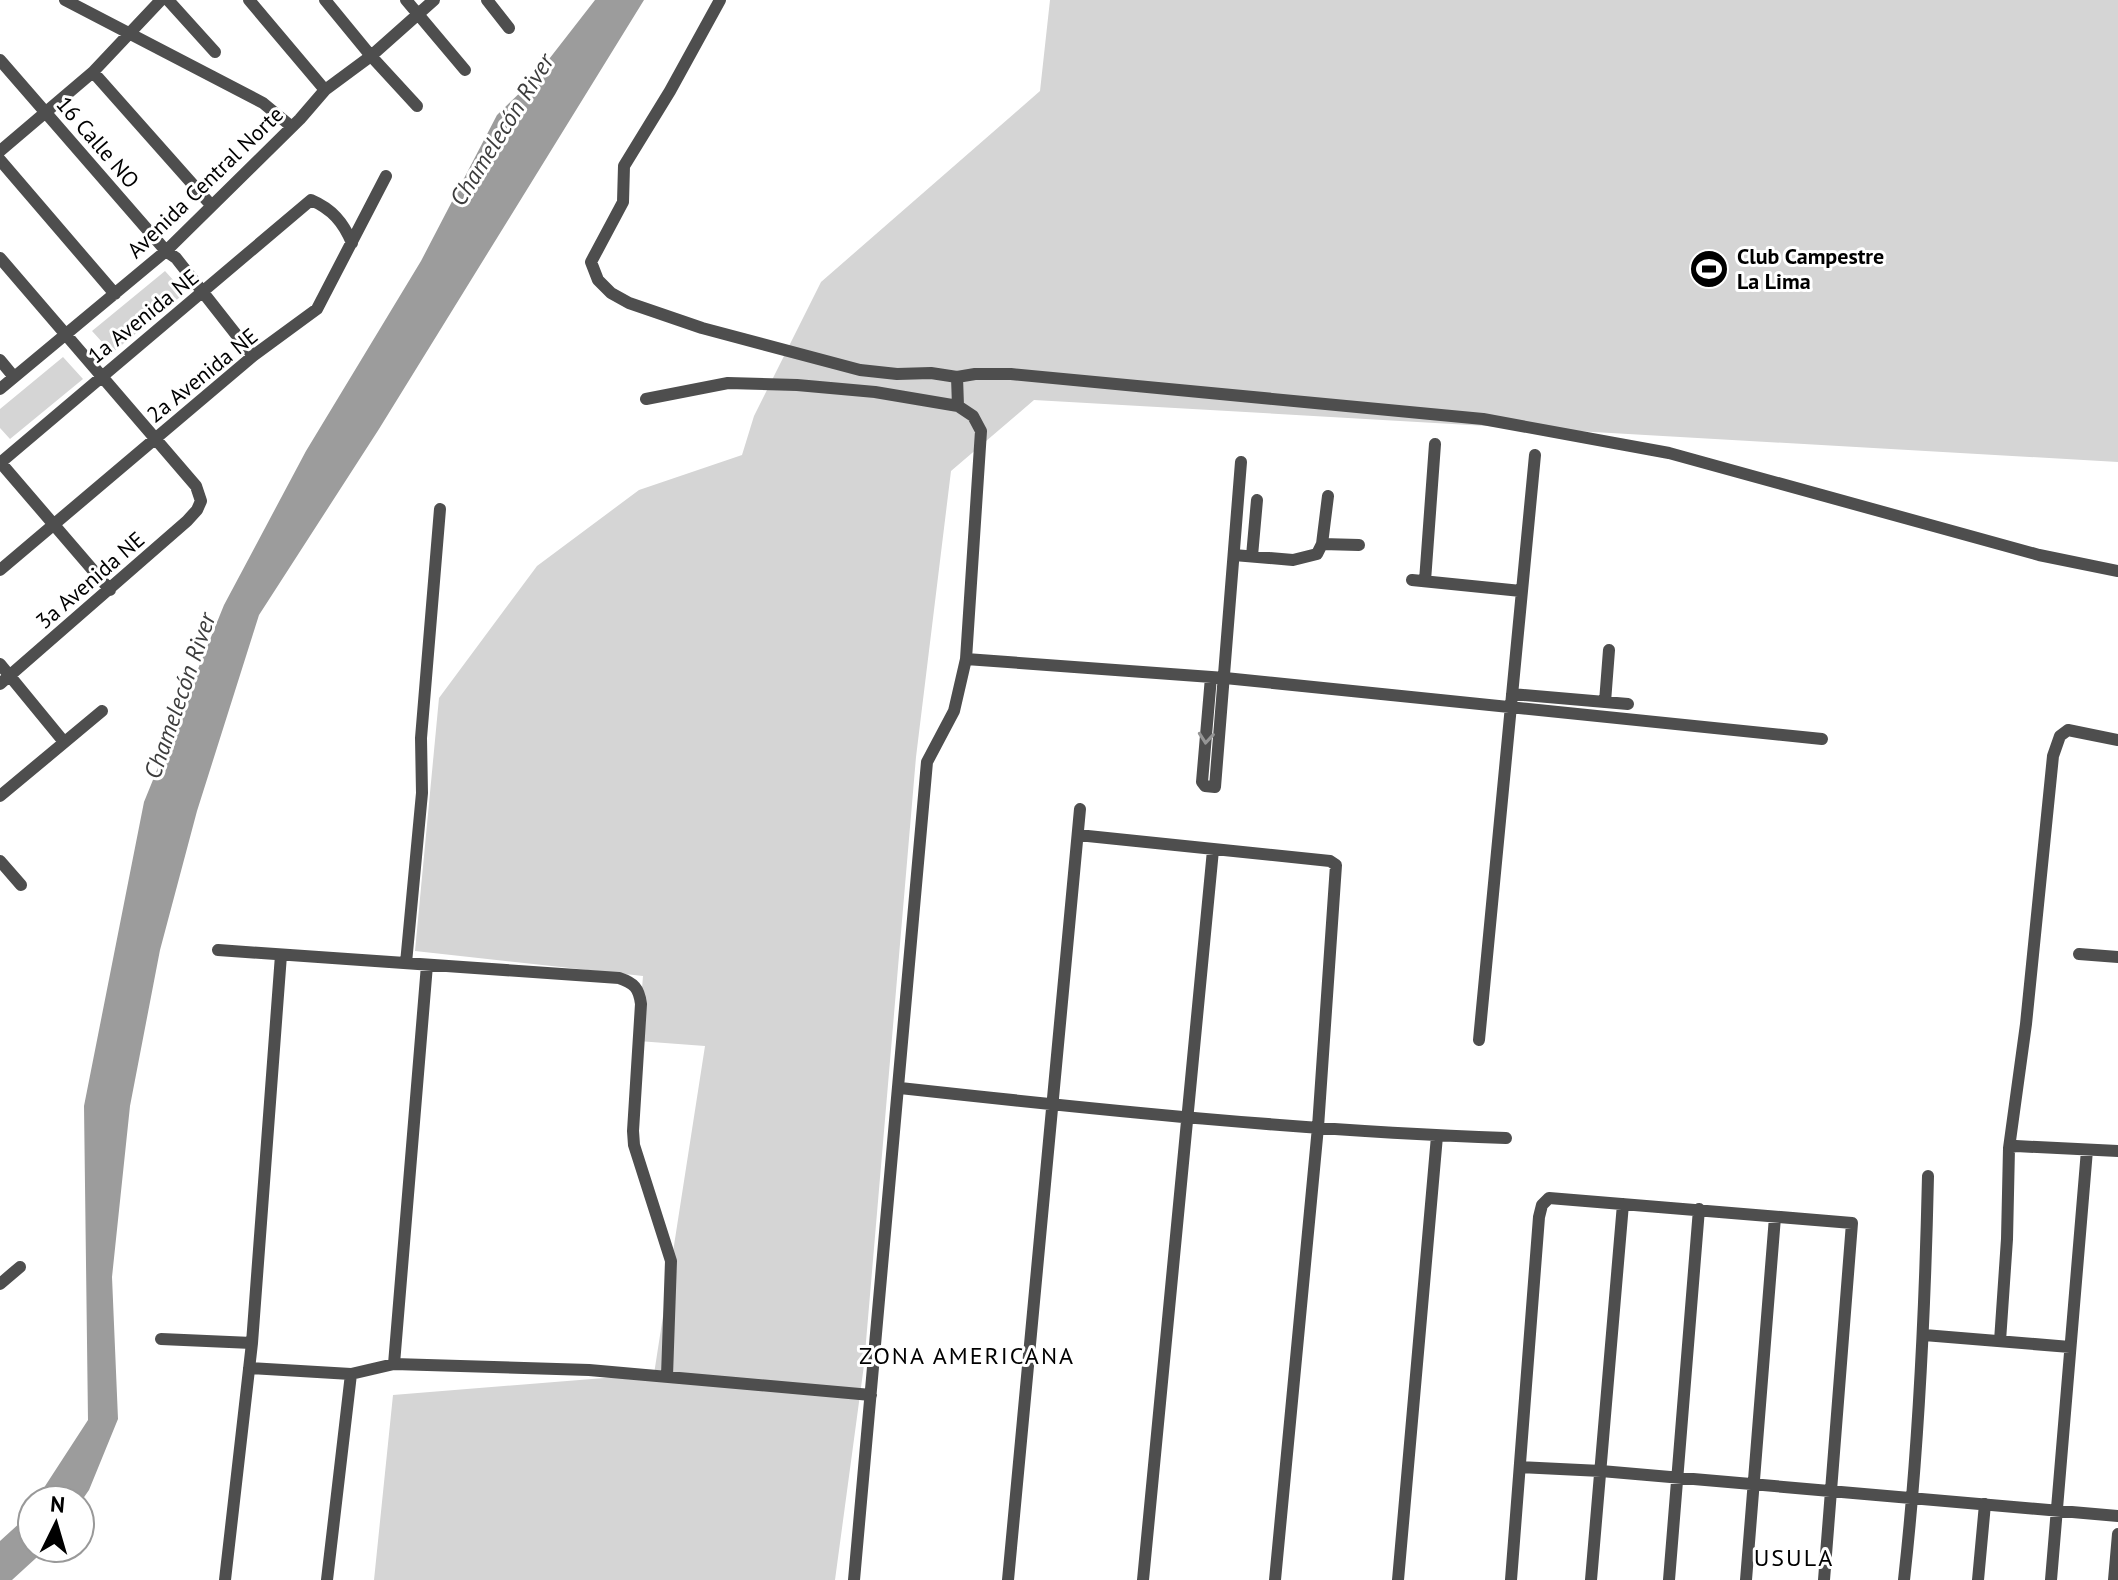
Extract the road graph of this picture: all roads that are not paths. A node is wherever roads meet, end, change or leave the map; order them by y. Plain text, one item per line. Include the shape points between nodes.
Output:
1 (65, 0) edge
2 (161, 0) edge
3 (168, 0) edge
4 (249, 0) edge
5 (325, 0) edge
6 (406, 0) edge
7 (434, 0) edge
8 (487, 0) edge
9 (720, 0) edge
10 (417, 14) junction
11 (509, 28) dead end
12 (130, 33) junction
13 (215, 52) dead end
14 (371, 56) junction
15 (0, 60) edge
16 (465, 70) dead end
17 (93, 72) junction
18 (325, 90) junction
19 (417, 106) dead end
20 (47, 114) junction
21 (292, 127) junction
22 (0, 151) edge
23 (0, 160) edge
24 (386, 176) dead end
25 (211, 205) junction
26 (352, 243) junction
27 (166, 251) junction
28 (0, 258) edge
29 (204, 292) junction
30 (115, 294) junction
31 (66, 334) junction
32 (253, 356) junction
33 (0, 360) edge
34 (101, 376) junction
35 (14, 377) junction
36 (957, 377) junction
37 (0, 389) edge
38 (646, 399) dead end
39 (958, 406) junction
40 (155, 439) junction
41 (1435, 444) dead end
42 (1535, 455) dead end
43 (1241, 462) dead end
44 (0, 463) edge
45 (1328, 496) dead end
46 (1257, 500) dead end
47 (440, 509) dead end
48 (52, 524) junction
49 (1322, 544) junction
50 (1359, 545) dead end
51 (1234, 555) junction
52 (1252, 556) junction
53 (0, 570) edge
54 (2118, 571) edge
55 (110, 590) junction
56 (1521, 591) junction
57 (1609, 650) dead end
58 (966, 659) junction
59 (0, 664) edge
60 (1218, 677) junction
61 (5, 680) edge
62 (1511, 700) junction
63 (1605, 702) junction
64 (1628, 704) dead end
65 (102, 711) dead end
66 (1822, 739) dead end
67 (2118, 740) edge
68 (64, 742) junction
69 (0, 796) edge
70 (1080, 809) dead end
71 (1078, 835) junction
72 (1213, 850) junction
73 (0, 861) edge
74 (21, 885) dead end
75 (218, 950) dead end
76 (2079, 954) dead end
77 (281, 955) junction
78 (2118, 957) edge
79 (406, 963) junction
80 (427, 965) junction
81 (1479, 1040) dead end
82 (900, 1088) junction
83 (1051, 1105) junction
84 (1187, 1116) junction
85 (1318, 1127) junction
86 (1437, 1136) junction
87 (1506, 1138) dead end
88 (2009, 1148) junction
89 (2087, 1150) junction
90 (2118, 1151) edge
91 (1928, 1176) dead end
92 (1623, 1204) junction
93 (1699, 1209) junction
94 (1775, 1217) junction
95 (20, 1267) dead end
96 (0, 1284) edge
97 (1924, 1335) junction
98 (161, 1339) dead end
99 (2000, 1341) junction
100 (252, 1343) junction
101 (2070, 1347) junction
102 (394, 1364) junction
103 (249, 1368) junction
104 (351, 1374) junction
105 (667, 1376) junction
106 (871, 1395) junction
107 (1521, 1467) junction
108 (1601, 1471) junction
109 (1678, 1477) junction
110 (1755, 1485) junction
111 (1833, 1492) junction
112 (1913, 1498) junction
113 (1985, 1504) junction
114 (2057, 1509) junction
115 (2118, 1516) edge
116 (2118, 1534) edge
117 (2118, 1545) edge
118 (225, 1580) edge
119 (327, 1580) edge
120 (854, 1580) edge
121 (1008, 1580) edge
122 (1143, 1580) edge
123 (1275, 1580) edge
124 (1398, 1580) edge
125 (1511, 1580) edge
126 (1591, 1580) edge
127 (1669, 1580) edge
128 (1746, 1580) edge
129 (1824, 1580) edge
130 (1904, 1580) edge
131 (1978, 1580) edge
132 (2051, 1580) edge
133 (2114, 1580) edge

1 - 12 street
2 - 12 street
3 - 13 street
4 - 18 street
5 - 14 street
6 - 10 street
7 - 10 street, Avenida Central Norte
8 - 11 street
9 - 36 street via 624,166 623,202 591,262 598,280 629,303 702,328 860,370
10 - 14 street, Avenida Central Norte
10 - 16 street
12 - 17 street
12 - 21 street via 263,103
14 - 18 street, Avenida Central Norte
14 - 19 street
15 - 20 street, 16 Calle NO
17 - 20 street
17 - 25 street
18 - 21 street, Avenida Central Norte
20 - 22 street
20 - 27 street, 16 Calle NO
21 - 25 street, Avenida Central Norte
23 - 30 street
24 - 26 street, 2a Avenida NE
25 - 27 street, Avenida Central Norte
26 - 29 street, 1a Avenida NE via 336,215 311,200
26 - 32 street, 2a Avenida NE via 317,309
27 - 29 street, 16 Calle NO
27 - 30 street, Avenida Central Norte
28 - 31 street
29 - 32 street, 16 Calle NO
29 - 34 street, 1a Avenida NE
30 - 31 street, Avenida Central Norte
31 - 34 street
31 - 35 street, Avenida Central Norte
32 - 40 street, 2a Avenida NE
33 - 35 street
34 - 40 street
34 - 44 street, 1a Avenida NE
35 - 37 street, Avenida Central Norte
36 - 39 street
36 - 54 street via 1011,374 1483,419 1669,453 2039,555
38 - 39 street via 728,383 875,392
39 - 58 street via 973,416 981,431
40 - 48 street, 2a Avenida NE
40 - 55 street, 3a Avenida NE via 196,486 201,501 187,521
41 - 56 street via 1418,580
42 - 56 street
43 - 51 street
44 - 48 street
45 - 49 street
46 - 52 street
47 - 79 street
48 - 53 street, 2a Avenida NE
48 - 55 street
49 - 50 street
49 - 52 street via 1317,554 1293,560
51 - 52 street
51 - 60 street
55 - 61 street, 3a Avenida NE
56 - 62 street
57 - 63 street
58 - 60 street
58 - 82 street via 954,711 927,762
59 - 61 street
60 -> 60 street via 1202,782 1213,787 1216,786
60 - 62 street
61 - 68 street
62 - 63 street
62 - 66 street
62 - 81 street
63 - 64 street
65 - 68 street
67 - 88 street via 2068,730 2053,756
68 - 69 street
70 - 71 street
71 - 72 street
71 - 83 street
72 - 84 street
72 - 85 street via 1336,865
73 - 74 street
75 - 77 street
76 - 78 street
77 - 79 street
77 - 100 street
79 - 80 street
80 - 102 street
80 - 105 street via 619,978 633,982 640,993 633,1131 671,1261
82 - 83 street
82 - 106 street
83 - 84 street
83 - 121 street
84 - 85 street
84 - 122 street
85 - 86 street
85 - 123 street
86 - 87 street
86 - 124 street
88 - 89 street
88 - 99 street
89 - 90 street
89 - 101 street
91 - 97 street
92 - 93 street
92 - 107 street via 1549,1198 1542,1205
92 - 108 street
93 - 94 street
93 - 109 street
94 - 110 street
94 - 111 street via 1852,1223
95 - 96 street
97 - 99 street
97 - 112 street
98 - 100 street
99 - 101 street
100 - 103 street
101 - 114 street
102 - 104 street
102 - 105 street
103 - 104 street
103 - 118 street
104 - 119 street
105 - 106 street
106 - 120 street
107 - 108 street
107 - 125 street
108 - 109 street
108 - 126 street
109 - 110 street
109 - 127 street
110 - 111 street
110 - 128 street
111 - 112 street
111 - 129 street
112 - 113 street
112 - 130 street
113 - 114 street
113 - 131 street
114 - 115 street
114 - 132 street
116 - 117 street
117 - 133 street

